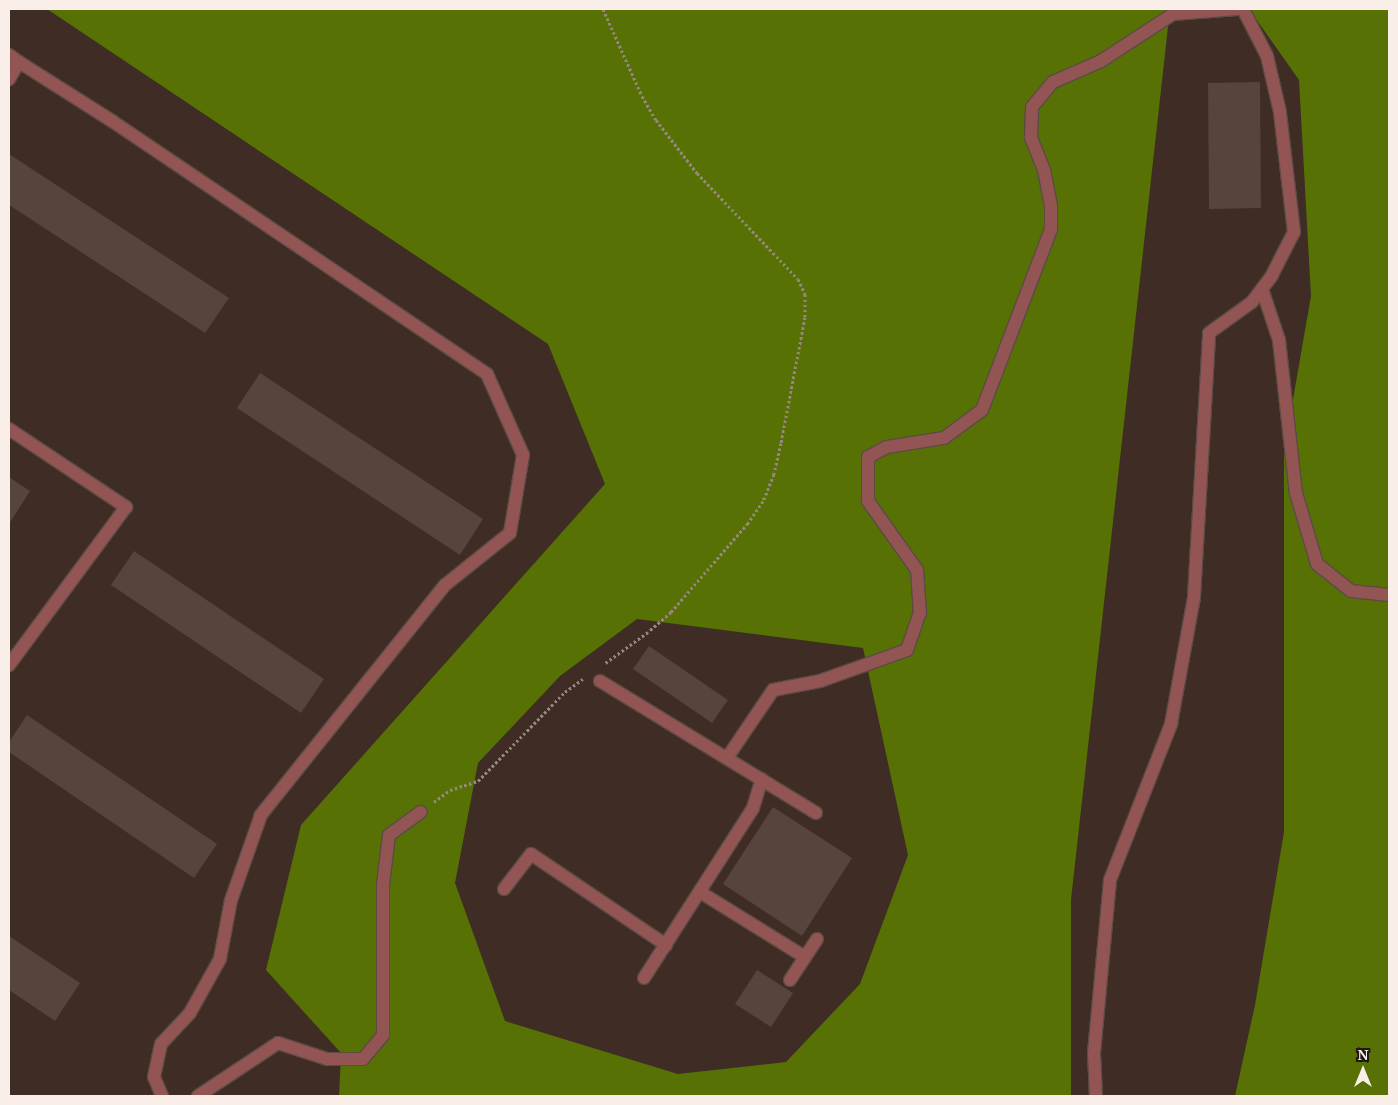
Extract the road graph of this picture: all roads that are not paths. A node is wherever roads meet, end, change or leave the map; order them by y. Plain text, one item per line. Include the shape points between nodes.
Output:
1 (1237, 9) edge
2 (1243, 9) edge
3 (14, 59) edge
4 (9, 79) edge
5 (1262, 289) junction
6 (9, 429) edge
7 (1389, 595) edge
8 (9, 665) edge
9 (600, 681) dead end
10 (727, 758) junction
11 (762, 780) junction
12 (421, 812) road end
13 (816, 813) dead end
14 (504, 889) dead end
15 (700, 892) junction
16 (817, 938) dead end
17 (666, 945) junction
18 (804, 958) junction
19 (644, 978) dead end
20 (790, 980) dead end
21 (162, 1096) edge
22 (198, 1096) edge
23 (1096, 1096) edge

1 - 10 street via 1173,14 1101,61 1053,82 1032,107 1032,137 1044,170 1051,206 1051,229 982,410 944,438 887,447 868,457 868,501 916,570 920,613 907,650 820,681 773,690
2 - 5 street via 1267,56 1280,112 1294,232
3 - 4 street
3 - 21 street via 112,121 487,374 523,455 510,532 445,585 261,815 230,900 220,959 190,1013 161,1044 154,1077
5 - 7 street via 1279,340 1296,493 1317,564 1350,592
5 - 23 street via 1252,302 1209,333 1194,597 1171,724 1110,880 1094,1053
6 - 8 street via 126,508
9 - 10 street
10 - 11 street
11 - 13 street
11 - 15 street via 753,808
12 - 22 street via 389,835 383,885 383,1034 363,1059 327,1059 278,1043
14 - 17 street via 531,854
15 - 17 street
15 - 18 street
16 - 18 street
17 - 19 street
18 - 20 street

